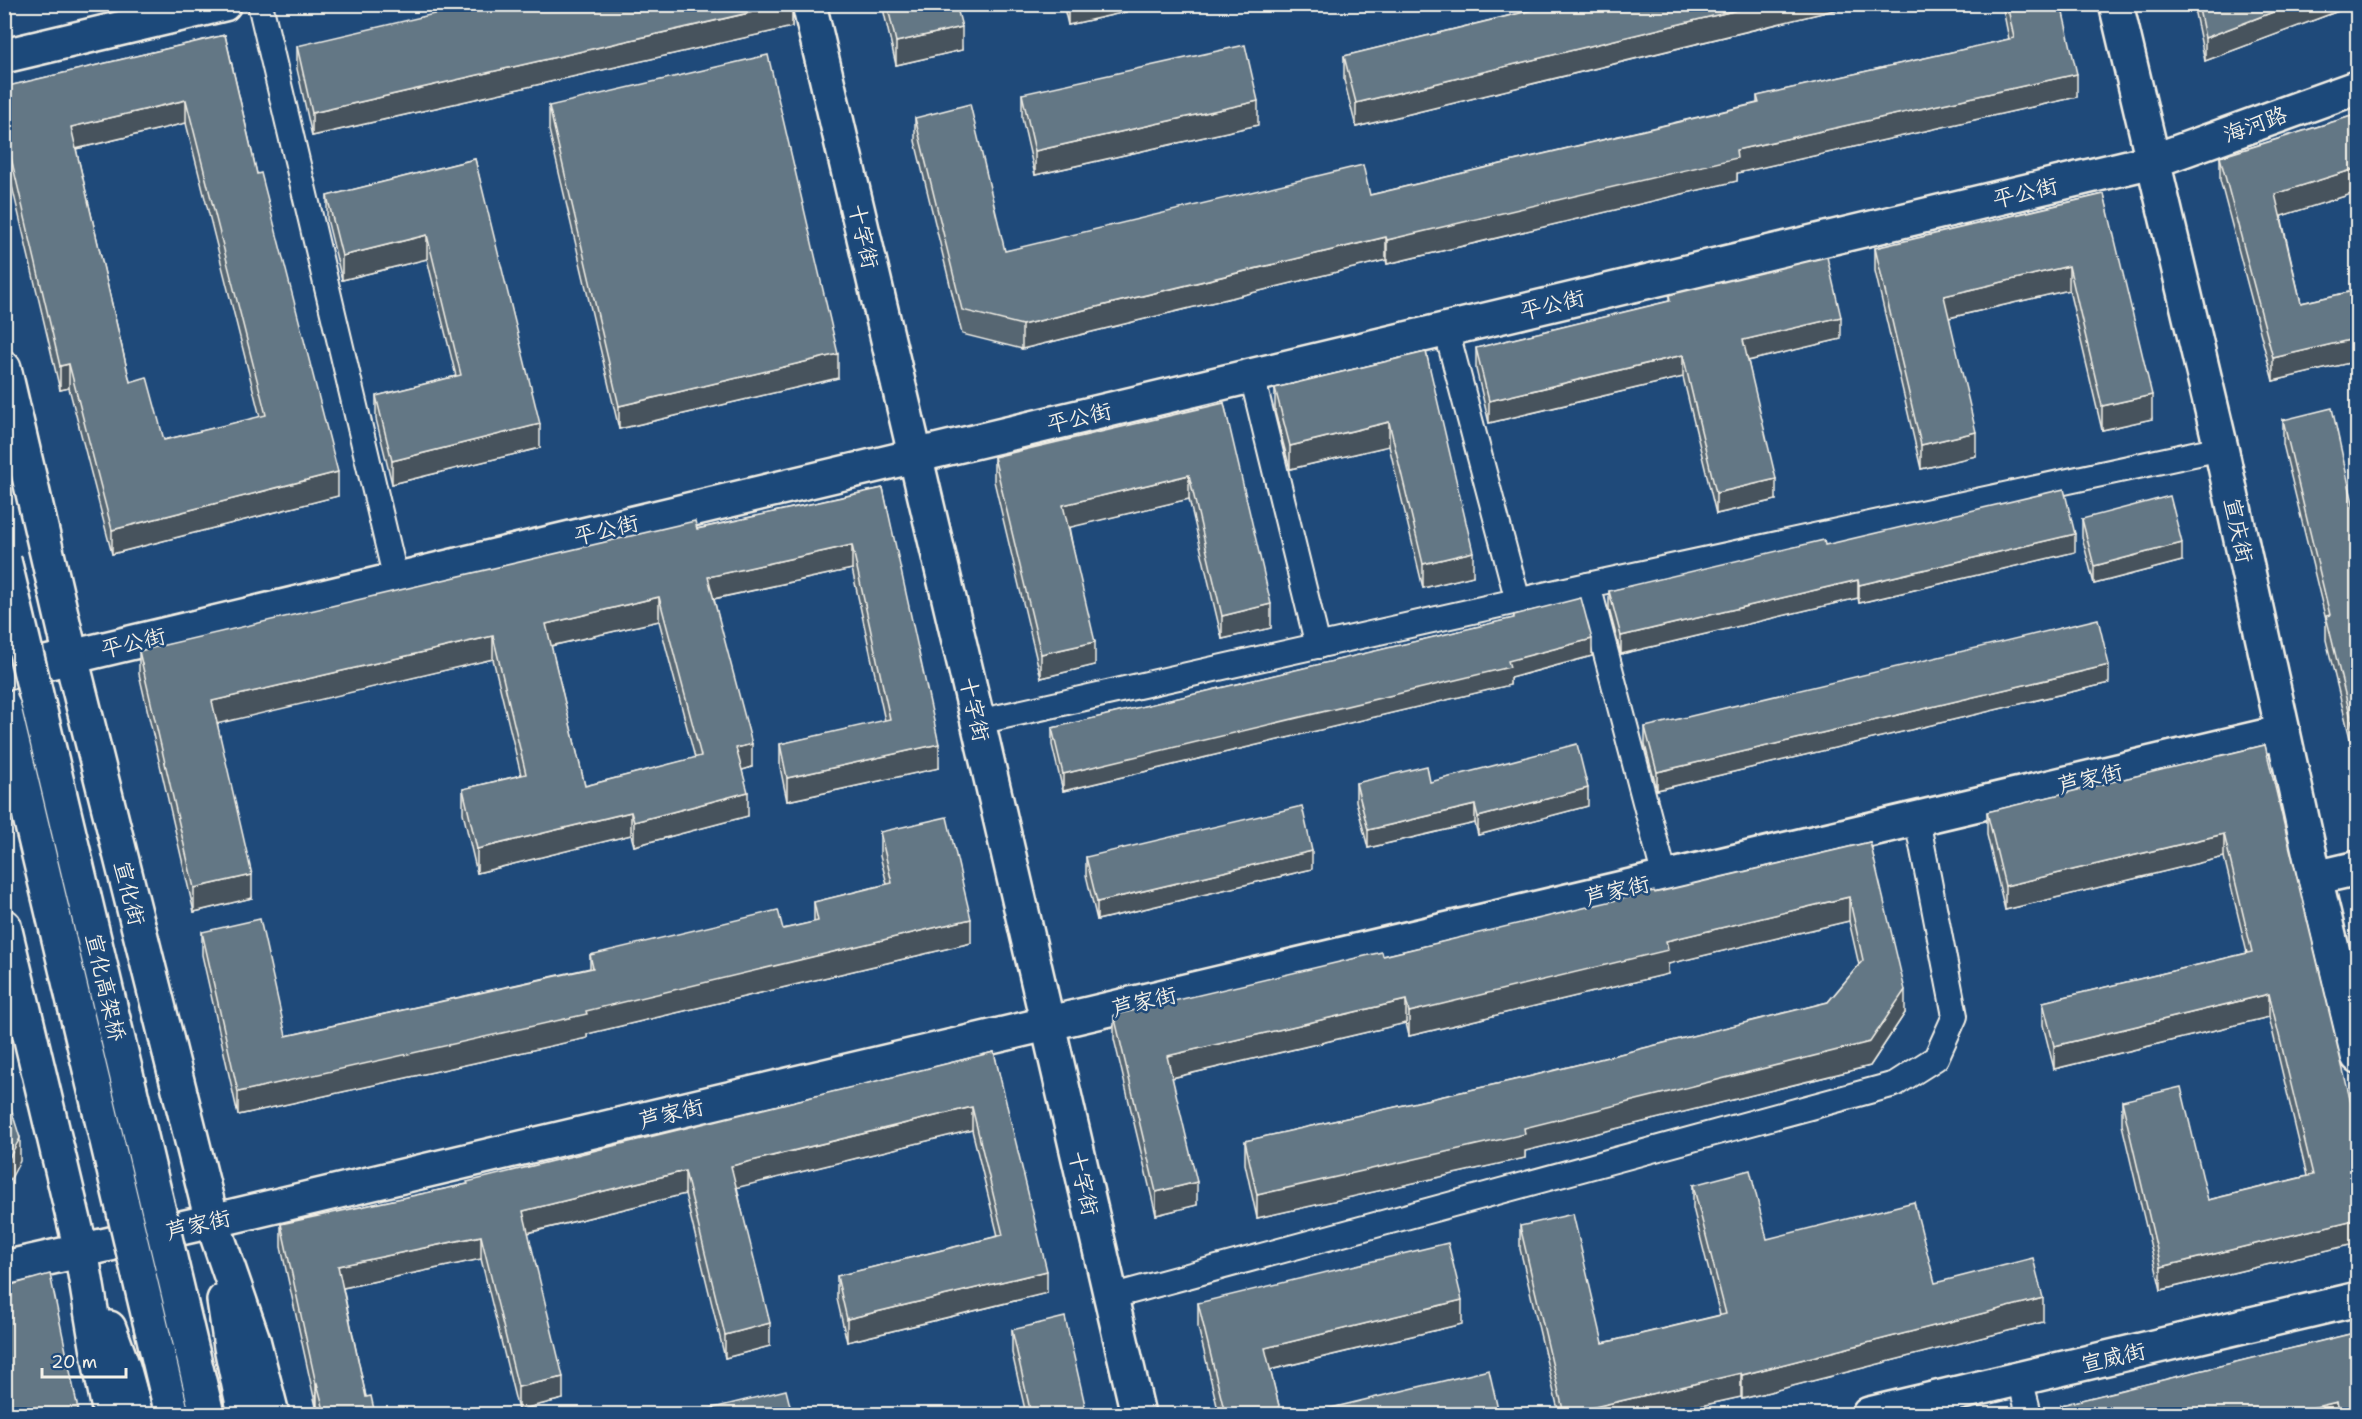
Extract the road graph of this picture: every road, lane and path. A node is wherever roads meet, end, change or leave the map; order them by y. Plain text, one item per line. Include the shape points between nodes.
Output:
1 (224, 4) edge
2 (260, 4) edge
3 (809, 4) edge
4 (2116, 4) edge
5 (4, 56) edge
6 (2358, 87) edge
7 (2153, 161) junction
8 (1446, 329) junction
9 (4, 368) edge
10 (1252, 376) junction
11 (2221, 448) junction
12 (915, 456) junction
13 (4, 560) edge
14 (396, 580) junction
15 (1588, 585) junction
16 (1518, 601) junction
17 (1318, 646) junction
18 (71, 657) junction
19 (4, 673) edge
20 (4, 708) edge
21 (978, 722) junction
22 (2283, 732) junction
23 (1917, 819) junction
24 (2358, 868) edge
25 (1665, 878) junction
26 (2315, 878) junction
27 (4, 926) edge
28 (1048, 1024) junction
29 (2358, 1056) edge
30 (212, 1221) junction
31 (81, 1250) junction
32 (4, 1268) edge
33 (1110, 1297) junction
34 (2358, 1299) edge
35 (2020, 1379) junction
36 (110, 1414) edge
37 (136, 1414) edge
38 (172, 1414) edge
39 (207, 1414) edge
40 (245, 1414) edge
41 (272, 1414) edge
42 (1138, 1414) edge
43 (1869, 1414) edge
44 (2029, 1414) edge

1 - 5 main road
2 - 14 street
3 - 12 main road, 十字街
4 - 7 main road, 宣庆街
6 - 7 main road, 海河路
7 - 8 main road, 平公街
7 - 11 main road, 宣庆街
8 - 10 main road, 平公街
8 - 16 street
9 - 18 main road, 宣化街
10 - 12 main road, 平公街
10 - 17 street
11 - 15 street
11 - 22 main road, 宣庆街
12 - 14 main road, 平公街
12 - 21 main road, 十字街
13 - 39 main road, 宣化高架桥, bridge
14 - 18 main road, 平公街
15 - 16 street
15 - 25 street
16 - 17 street
17 - 21 street
18 - 19 main road, 平公街
18 - 30 main road, 宣化街
20 - 38 main road, 宣化高架桥, bridge
21 - 28 main road, 十字街
22 - 23 main road, 芦家街
22 - 26 main road, 宣庆街
23 - 25 main road, 芦家街
23 - 33 street via 1955,1016 1936,1058 1895,1084
24 - 26 main road
25 - 28 main road, 芦家街
26 - 29 main road, 宣庆街
27 - 31 main road
28 - 30 main road, 芦家街
28 - 33 main road, 十字街
30 - 31 main road, 芦家街
30 - 40 main road
30 - 41 main road, 宣化街 via 254,1340
31 - 32 main road, 芦家街
31 - 36 main road
31 - 37 main road
33 - 42 main road, 十字街
34 - 35 main road, 宣威街
35 - 43 main road, 宣威街
35 - 44 street

